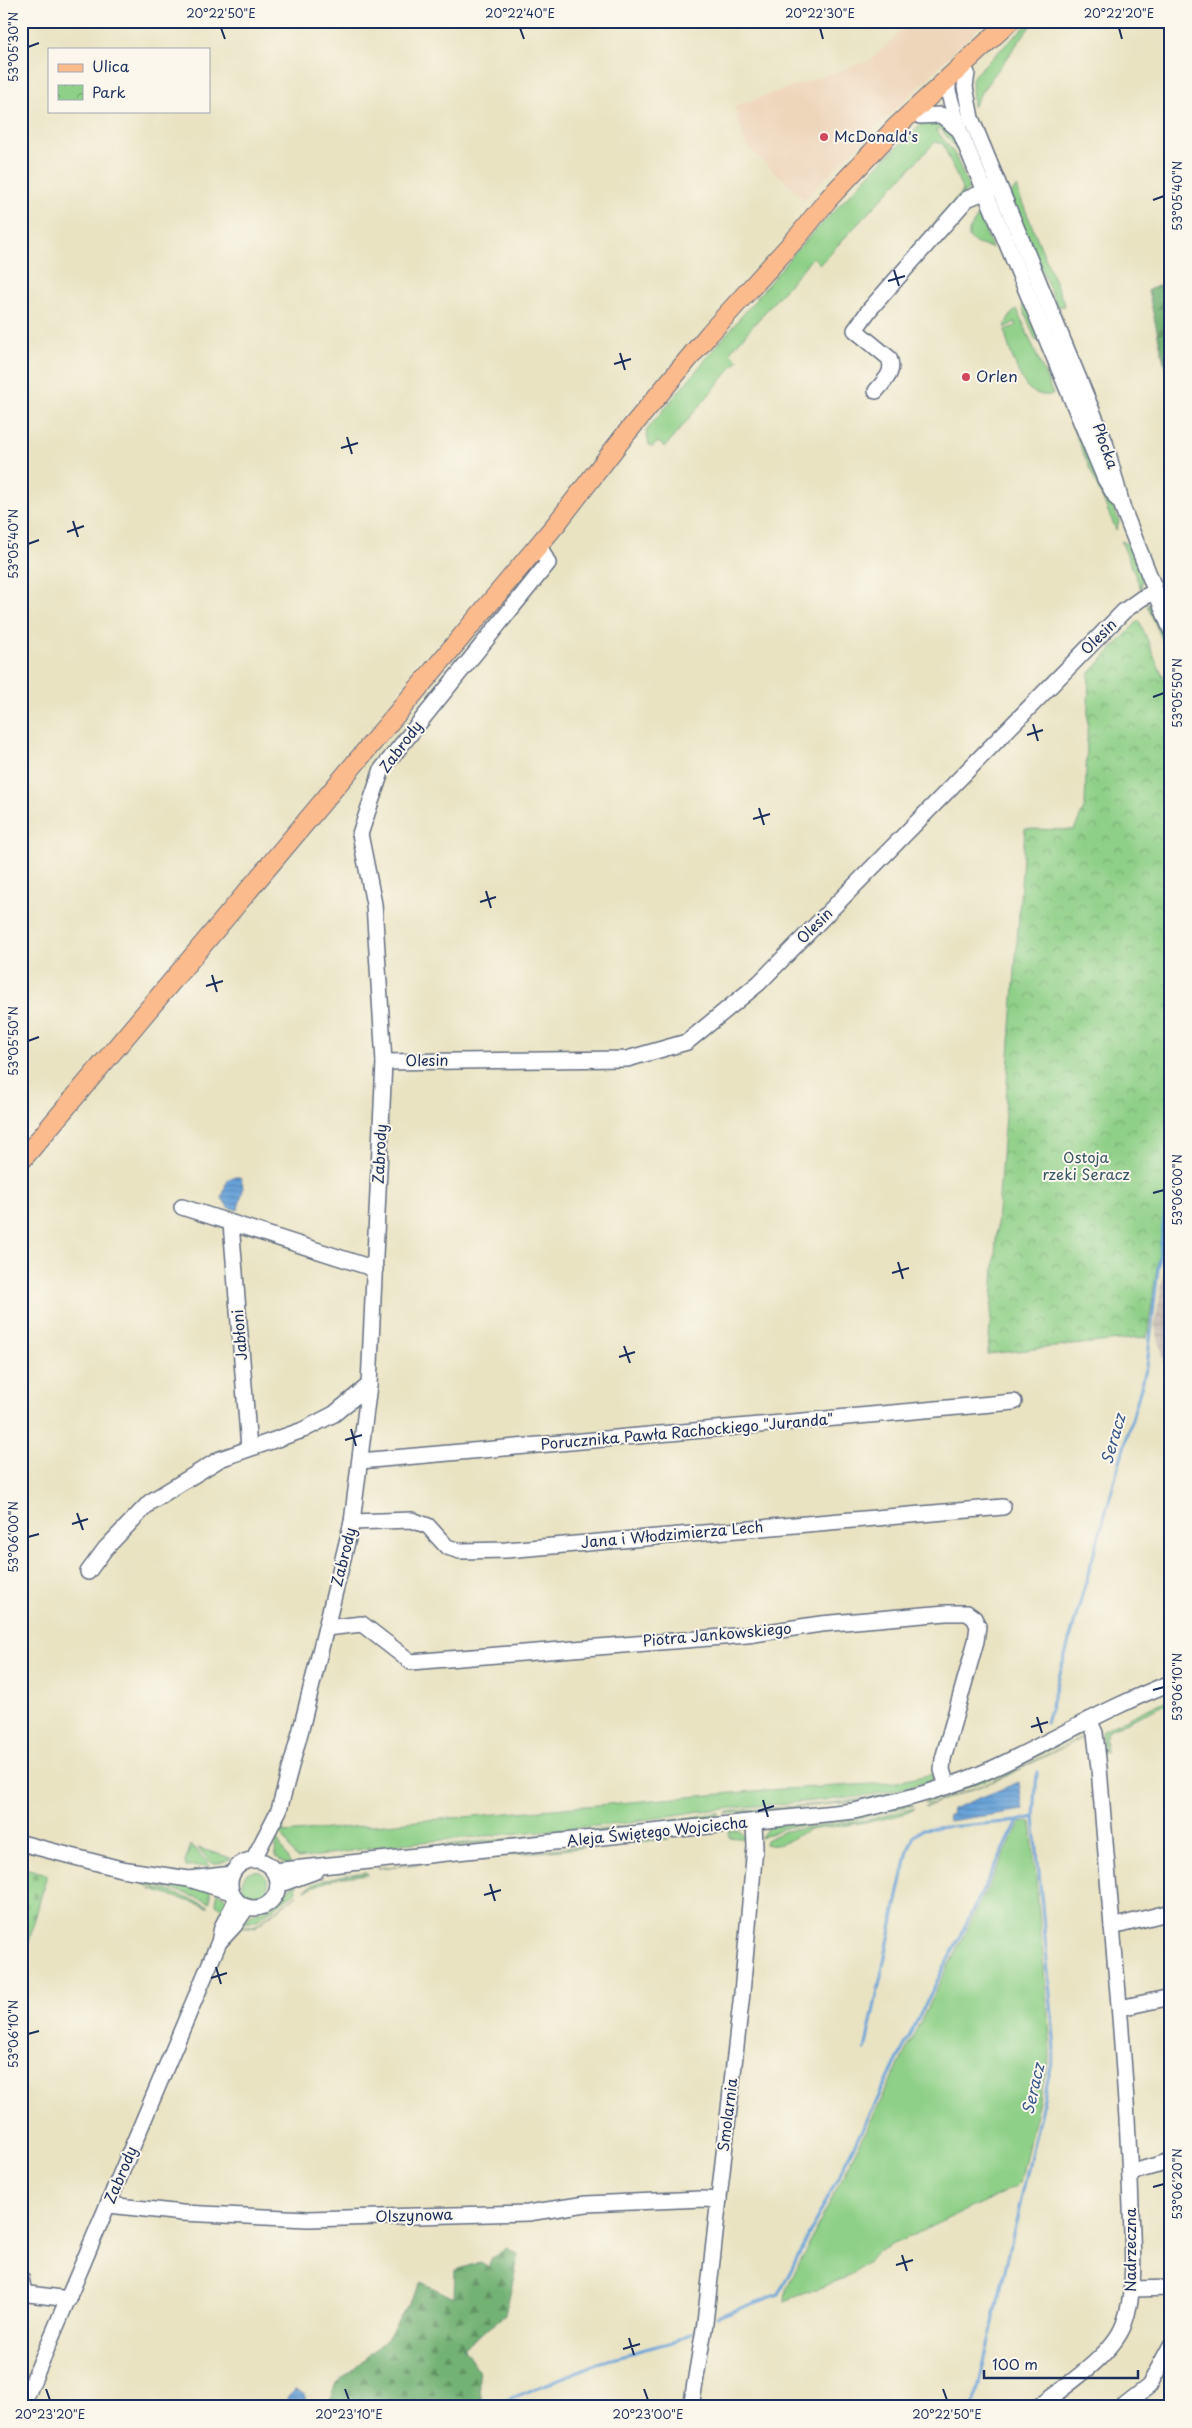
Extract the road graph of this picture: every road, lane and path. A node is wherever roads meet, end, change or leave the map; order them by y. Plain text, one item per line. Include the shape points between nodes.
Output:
1 (1010, 21) edge
2 (1024, 21) edge
3 (967, 74) junction
4 (949, 85) junction
5 (920, 116) junction
6 (971, 118) junction
7 (959, 129) junction
8 (992, 189) junction
9 (800, 234) junction
10 (1041, 287) junction
11 (1026, 293) junction
12 (1082, 384) junction
13 (876, 390) dead end
14 (1069, 395) junction
15 (1123, 509) junction
16 (538, 545) junction
17 (1155, 592) junction
18 (1171, 630) edge
19 (384, 1062) junction
20 (21, 1161) edge
21 (182, 1207) dead end
22 (231, 1223) junction
23 (375, 1269) junction
24 (370, 1385) junction
25 (1014, 1402) dead end
26 (249, 1448) junction
27 (360, 1461) junction
28 (1003, 1507) dead end
29 (352, 1522) junction
30 (88, 1572) dead end
31 (326, 1628) junction
32 (1171, 1683) edge
33 (1089, 1720) junction
34 (947, 1786) junction
35 (754, 1822) junction
36 (21, 1844) edge
37 (267, 1870) junction
38 (232, 1874) junction
39 (188, 1879) junction
40 (238, 1900) junction
41 (1171, 1912) edge
42 (1112, 1927) junction
43 (1171, 1996) edge
44 (1120, 2008) junction
45 (1171, 2161) edge
46 (1130, 2173) junction
47 (719, 2200) junction
48 (109, 2205) junction
49 (21, 2278) edge
50 (1171, 2288) edge
51 (1133, 2289) junction
52 (22, 2293) edge
53 (69, 2299) junction
54 (1171, 2345) edge
55 (22, 2407) edge
56 (690, 2407) edge
57 (1038, 2407) edge
58 (1122, 2407) edge

1 - 4 main road
2 - 3 main road
3 - 4 main road
3 - 6 street, Płocka via 965,87
4 - 5 main road
4 - 6 street, Płocka
4 - 7 street, Płocka
4 - 9 main road via 858,166
5 - 7 street via 941,115
5 - 9 main road
6 - 8 street, Płocka
7 - 8 street, Płocka
8 - 10 street, Płocka
8 - 11 street, Płocka
8 - 13 street via 966,199 855,330 892,364
9 - 16 main road via 651,419
10 - 11 street
10 - 12 street, Płocka
11 - 14 street, Płocka
12 - 14 street
12 - 15 street, Płocka via 1105,442
14 - 15 street, Płocka via 1104,479
15 - 17 street, Płocka
16 - 19 street, Zabrody via 548,563 382,769 360,834 374,904
16 - 20 main road
17 - 18 street, Płocka
17 - 19 street, Olesin via 1124,611 758,983 687,1042 627,1059
19 - 23 street, Zabrody
21 - 22 street
22 - 23 street
22 - 26 street, Jabłoni
23 - 24 street, Zabrody
24 - 26 street via 334,1414 303,1430
24 - 27 street, Zabrody
25 - 27 street, Porucznika Pawła Rachockiego "Juranda"
26 - 30 street via 220,1459 150,1502 104,1549
27 - 29 street, Zabrody
28 - 29 street, Jana i Włodzimierza Lech via 506,1550 460,1551 447,1547 428,1526 412,1520
29 - 31 street, Zabrody
31 - 34 street, Piotra Jankowskiego via 362,1624 411,1662 746,1635 821,1624 967,1613 978,1626 943,1759 942,1770
31 - 37 street, Zabrody via 276,1818
32 - 33 street, Aleja Świętego Wojciecha
33 - 34 street, Aleja Świętego Wojciecha via 994,1768
33 - 42 street, Nadrzeczna via 1095,1733 1099,1768
34 - 35 street, Aleja Świętego Wojciecha via 854,1811
35 - 37 street, Aleja Świętego Wojciecha via 327,1867
35 - 47 street, Smolarnia via 755,1847 742,1993
36 - 39 street via 120,1869
37 - 38 street via 240,1864
37 - 40 street via 273,1898 254,1908
38 - 39 street
38 - 40 street
39 - 40 street
40 - 48 street, Zabrody via 234,1926 219,1942
41 - 42 street
42 - 44 street, Nadrzeczna
43 - 44 street
44 - 46 street, Nadrzeczna
45 - 46 street
46 - 51 street, Nadrzeczna
47 - 48 street, Olszynowa via 586,2204 528,2213 308,2219 182,2213
47 - 56 street, Smolarnia via 705,2323
48 - 53 street, Zabrody
49 - 52 street
50 - 51 street
51 - 57 street, Nadrzeczna via 1124,2326 1100,2359
52 - 53 street
53 - 55 street, Zabrody
54 - 58 street via 1149,2386

